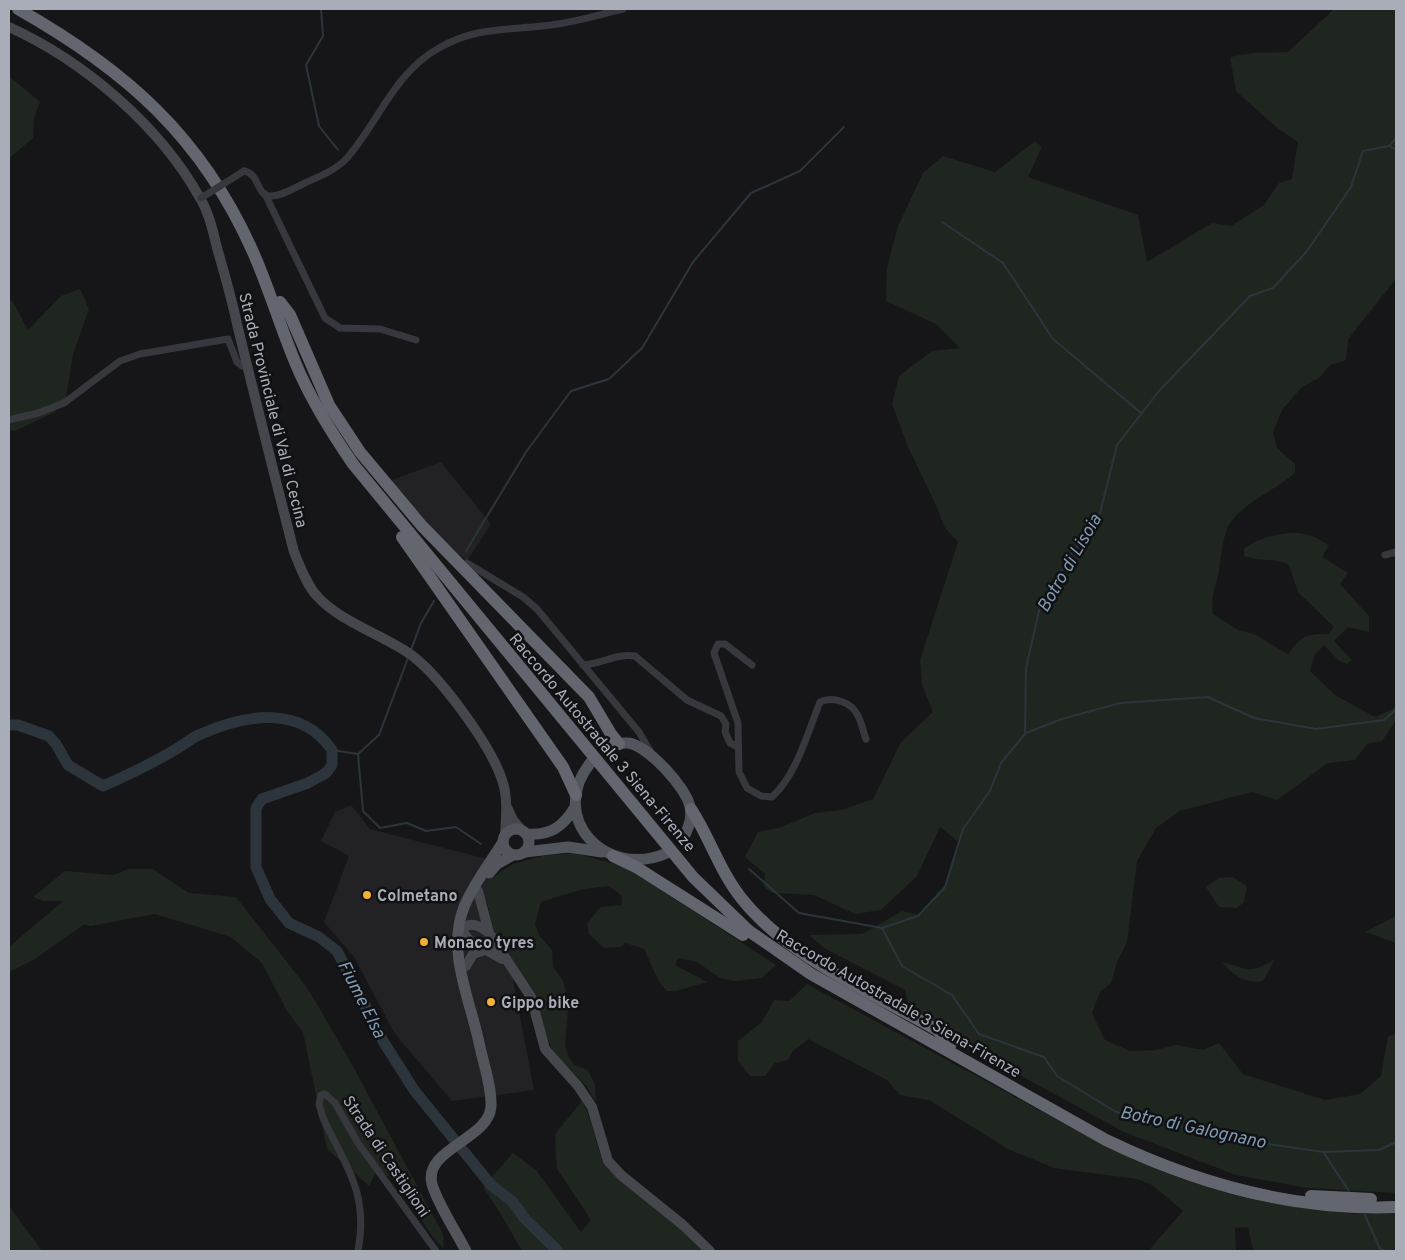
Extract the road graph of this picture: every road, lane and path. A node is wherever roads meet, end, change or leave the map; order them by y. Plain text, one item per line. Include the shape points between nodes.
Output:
1 (18, 9) edge
2 (35, 9) edge
3 (623, 9) edge
4 (9, 27) edge
5 (265, 194) junction
6 (201, 198) junction
7 (280, 302) junction
8 (416, 340) dead end
9 (295, 362) junction
10 (247, 364) junction
11 (9, 420) edge
12 (1396, 552) edge
13 (1385, 555) dead end
14 (467, 563) dead end
15 (583, 665) junction
16 (752, 665) dead end
17 (634, 727) junction
18 (866, 739) dead end
19 (624, 743) junction
20 (738, 747) junction
21 (606, 749) dead end
22 (653, 757) junction
23 (591, 762) dead end
24 (575, 801) junction
25 (506, 806) junction
26 (691, 809) junction
27 (524, 832) junction
28 (504, 839) junction
29 (682, 840) dead end
30 (519, 853) junction
31 (667, 853) dead end
32 (610, 854) junction
33 (475, 890) junction
34 (463, 931) junction
35 (489, 933) junction
36 (485, 950) junction
37 (506, 961) junction
38 (462, 964) junction
39 (914, 1033) junction
40 (951, 1044) junction
41 (1396, 1199) edge
42 (1396, 1207) edge
43 (358, 1251) edge
44 (436, 1251) edge
45 (466, 1251) edge
46 (710, 1251) edge

1 - 9 highway, Raccordo Autostradale 3 Siena-Firenze via 99,59 170,122 193,150 222,192 247,240
2 - 7 highway, Raccordo Autostradale 3 Siena-Firenze via 104,53 183,126 238,205 258,244
3 - 5 street via 543,26 474,33 437,48 414,65 398,83 346,159 328,172 284,193
4 - 6 main road, Strada Provinciale di Val di Cecina via 69,61 140,120 175,158
5 - 6 street, bridge via 253,175 244,171
5 - 8 street via 324,318 340,328 380,329
6 - 10 main road, Strada Provinciale di Val di Cecina via 212,228
7 - 19 highway via 290,315 329,405 360,452 422,526 589,697 611,734
7 - 40 highway, Raccordo Autostradale 3 Siena-Firenze via 316,390 354,451 702,876 740,914 784,947
9 - 24 highway via 301,390 326,434 409,546 563,767
9 - 39 highway, Raccordo Autostradale 3 Siena-Firenze via 319,412 366,480 699,883 738,922 770,947
10 - 11 street via 242,366 237,362 228,338 140,354 120,361 64,403
10 - 25 main road, Strada Provinciale di Val di Cecina via 294,552 316,596 408,653 426,668 492,755 503,782
12 - 13 street
14 - 15 street via 529,602
15 - 17 street
15 - 20 street via 598,664 625,654 635,656 687,700 721,716 730,743
16 - 20 street via 725,644 718,644 714,653 738,723
17 - 19 street via 635,734
17 - 22 street
18 - 20 street via 858,713 839,699 828,698 820,702 792,770 772,797 761,796 747,788 739,772
19 - 21 main road
19 - 22 main road via 642,748
22 - 26 main road via 687,798
23 - 24 main road via 582,774
24 - 27 main road via 567,820 553,831 543,835
24 - 32 main road via 582,832
25 - 27 main road, Strada Provinciale di Val di Cecina
25 - 28 main road, Strada Provinciale di Val di Cecina
26 - 29 main road via 688,829
26 - 40 highway via 732,884 762,921 801,952 937,1030
27 - 28 main road via 514,829
27 - 30 main road via 529,841
28 - 30 main road via 506,850
28 - 33 main road
30 - 32 main road via 568,847
30 - 33 main road via 493,868
31 - 32 main road via 639,860
32 - 39 highway via 636,867 804,976 898,1030
33 - 34 main road
33 - 35 main road
33 - 38 main road via 459,922 457,945
34 - 35 main road via 475,925
34 - 36 main road
34 - 38 main road
35 - 37 main road
36 - 37 main road
36 - 38 main road via 475,953
37 - 46 main road via 531,997 546,1051 577,1084 590,1104 610,1164
38 - 45 main road via 491,1098 489,1115 480,1128 439,1158 432,1171 432,1184
39 - 42 highway, Raccordo Autostradale 3 Siena-Firenze via 1106,1140 1188,1175 1250,1193 1326,1206
40 - 41 highway, Raccordo Autostradale 3 Siena-Firenze via 1111,1135 1182,1165 1231,1180 1300,1194 1361,1200
43 - 44 street, Strada di Castiglioni via 361,1227 359,1195 323,1118 319,1104 321,1095 326,1094 335,1103 358,1143

